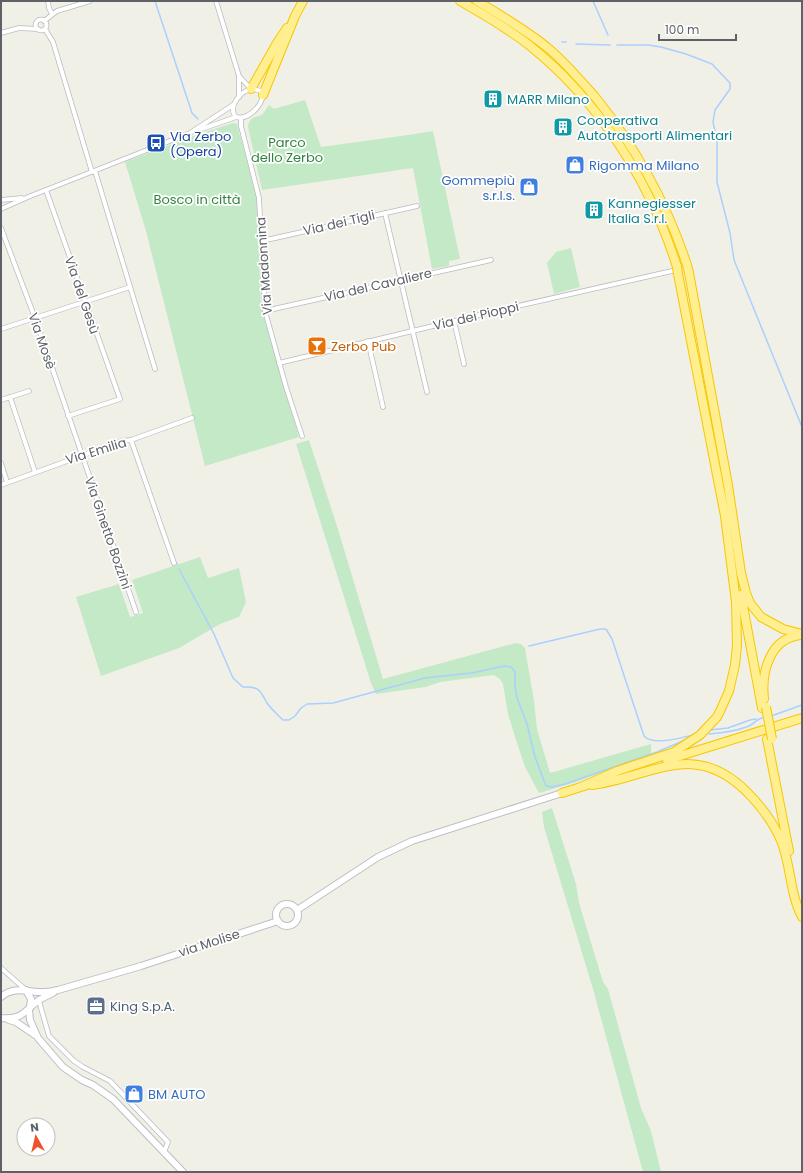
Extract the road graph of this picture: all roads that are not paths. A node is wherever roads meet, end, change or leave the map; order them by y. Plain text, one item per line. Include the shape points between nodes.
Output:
1 (48, 1) edge
2 (90, 1) edge
3 (216, 1) edge
4 (303, 1) edge
5 (460, 1) edge
6 (477, 1) edge
7 (52, 14) junction
8 (295, 16) junction
9 (44, 21) junction
10 (38, 29) junction
11 (44, 29) junction
12 (1, 33) edge
13 (239, 76) junction
14 (251, 89) junction
15 (263, 95) junction
16 (239, 97) junction
17 (233, 105) junction
18 (236, 117) junction
19 (241, 118) junction
20 (190, 133) junction
21 (93, 171) junction
22 (46, 190) junction
23 (28, 197) junction
24 (1, 200) edge
25 (417, 206) dead end
26 (1, 209) edge
27 (385, 213) junction
28 (1, 228) edge
29 (262, 241) junction
30 (491, 260) dead end
31 (676, 271) junction
32 (402, 280) junction
33 (130, 288) junction
34 (85, 302) junction
35 (265, 311) junction
36 (35, 318) junction
37 (454, 321) junction
38 (1, 329) edge
39 (412, 331) junction
40 (368, 341) junction
41 (279, 363) junction
42 (464, 364) dead end
43 (155, 369) dead end
44 (29, 391) dead end
45 (427, 392) dead end
46 (10, 397) junction
47 (1, 400) edge
48 (383, 407) dead end
49 (68, 416) junction
50 (192, 418) dead end
51 (302, 436) dead end
52 (131, 440) junction
53 (81, 454) junction
54 (1, 463) edge
55 (35, 472) junction
56 (7, 482) junction
57 (1, 485) edge
58 (728, 515) junction
59 (174, 562) dead end
60 (136, 612) dead end
61 (802, 635) edge
62 (764, 708) junction
63 (802, 718) edge
64 (583, 786) junction
65 (562, 793) joint
66 (802, 907) edge
67 (297, 910) junction
68 (802, 916) edge
69 (278, 921) junction
70 (1, 968) edge
71 (26, 990) junction
72 (58, 990) junction
73 (1, 997) edge
74 (39, 1001) junction
75 (29, 1010) junction
76 (3, 1018) edge
77 (38, 1038) junction
78 (164, 1152) junction
79 (183, 1172) edge

1 - 7 street
2 - 7 street
3 - 13 street
4 - 8 highway
5 - 31 highway via 528,44 552,65 595,111 638,174 657,213
6 - 58 highway via 549,49 586,86 629,143 672,225 688,269
7 - 9 street
8 - 14 highway
8 - 15 highway
9 - 10 street via 37,21
9 - 11 street
10 - 11 street
10 - 12 street via 19,28
11 - 21 street via 53,42
13 - 14 street
13 - 16 street
14 - 15 street via 260,91
14 - 16 street
15 - 19 street via 254,111
16 - 17 street
17 - 18 street
17 - 20 street
18 - 19 street
18 - 20 street
19 - 29 street, Via Madonnina via 259,198
20 - 21 street
21 - 22 street
21 - 33 street
22 - 23 street
22 - 34 street, Via del Gesù
23 - 24 street
23 - 26 street
25 - 27 street, Via dei Tigli
27 - 29 street, Via dei Tigli
27 - 32 street
28 - 36 street, Via Mosè
29 - 35 street, Via Madonnina
30 - 32 street, Via del Cavaliere
31 - 37 street, Via dei Pioppi
31 - 58 highway
32 - 35 street, Via del Cavaliere
32 - 39 street
33 - 34 street
33 - 43 street
34 - 36 street
34 - 49 street, Via del Gesù via 120,399
35 - 41 street, Via Madonnina
36 - 38 street
36 - 49 street, Via Mosè
37 - 39 street, Via dei Pioppi
37 - 42 street
39 - 40 street, Via dei Pioppi
39 - 45 street
40 - 41 street, Via dei Pioppi
40 - 48 street
41 - 51 street, Via Madonnina
44 - 46 street
46 - 47 street
46 - 55 street
49 - 53 street, Via Mosè
50 - 52 street, Via Emilia
52 - 53 street, Via Emilia via 122,440
52 - 59 street
53 - 55 street, Via Emilia
53 - 60 street, Via Ginetto Bozzini
54 - 56 street
55 - 56 street, Via Emilia
56 - 57 street, Via Emilia
58 - 61 highway via 750,603 761,617 783,629
58 - 62 highway via 745,625
58 - 64 highway via 736,602 737,646 731,683 717,717 700,735 674,752
61 - 62 highway via 784,641 769,658 763,684
62 - 66 highway via 771,760
63 - 64 highway
64 - 65 highway
64 - 68 highway via 610,783 677,764 700,764 730,777 752,798 777,832
65 - 67 main road via 412,841 378,857
67 - 69 main road via 292,906 283,906 276,914
67 - 69 main road via 298,920 293,925 286,926
69 - 72 main road, via Molise
70 - 71 street
71 - 72 main road
71 - 73 main road via 14,991
71 - 75 main road via 31,999
72 - 74 main road
74 - 75 main road
74 - 78 street via 49,1036 74,1061 110,1081 121,1091 168,1142
75 - 76 main road via 17,1018
75 - 77 main road via 30,1020
76 - 77 main road via 16,1022
77 - 78 main road via 63,1067 113,1099
78 - 79 main road

